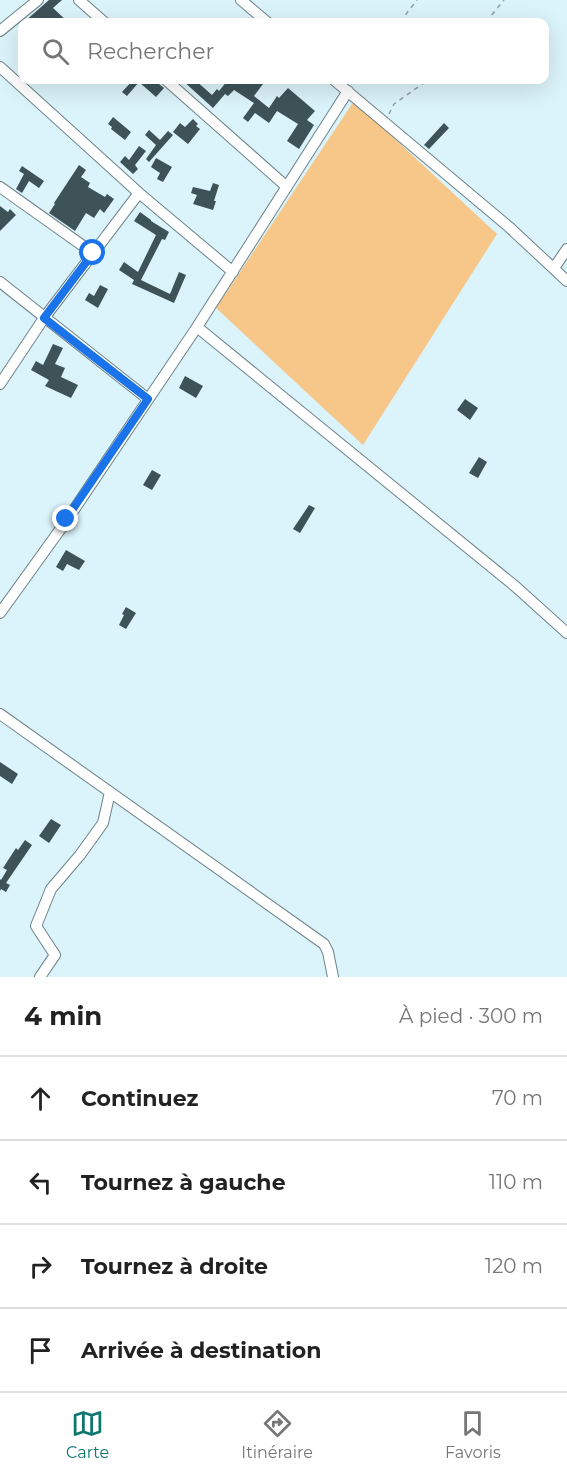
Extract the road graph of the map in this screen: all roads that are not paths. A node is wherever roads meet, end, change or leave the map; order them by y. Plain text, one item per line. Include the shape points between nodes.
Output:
1 (38, 0) edge
2 (80, 0) edge
3 (241, 0) edge
4 (100, 18) edge
5 (262, 18) edge
6 (0, 31) edge
7 (0, 67) edge
8 (18, 83) edge
9 (19, 84) edge
10 (171, 84) edge
11 (339, 84) edge
12 (348, 92) junction
13 (0, 187) edge
14 (287, 187) junction
15 (139, 193) junction
16 (567, 249) edge
17 (93, 253) junction
18 (554, 268) junction
19 (233, 272) junction
20 (567, 281) edge
21 (0, 282) edge
22 (44, 318) junction
23 (197, 327) junction
24 (0, 384) edge
25 (148, 399) junction
26 (0, 613) edge
27 (567, 633) edge
28 (0, 714) edge
29 (110, 792) junction
30 (40, 977) edge
31 (333, 977) edge

1 - 6 street
2 - 4 street
3 - 5 street
7 - 8 street
9 - 15 street
10 - 14 street
11 - 12 street
12 - 14 street
12 - 18 street
13 - 17 street
14 - 19 street
15 - 17 street
15 - 19 street
16 - 18 street
17 - 22 street
18 - 20 street
19 - 23 street
21 - 22 street
22 - 24 street
22 - 25 street
23 - 25 street
23 - 27 street
25 - 26 street
28 - 29 street
29 - 30 street via 103,823 51,889 36,926 55,955
29 - 31 street via 324,944

